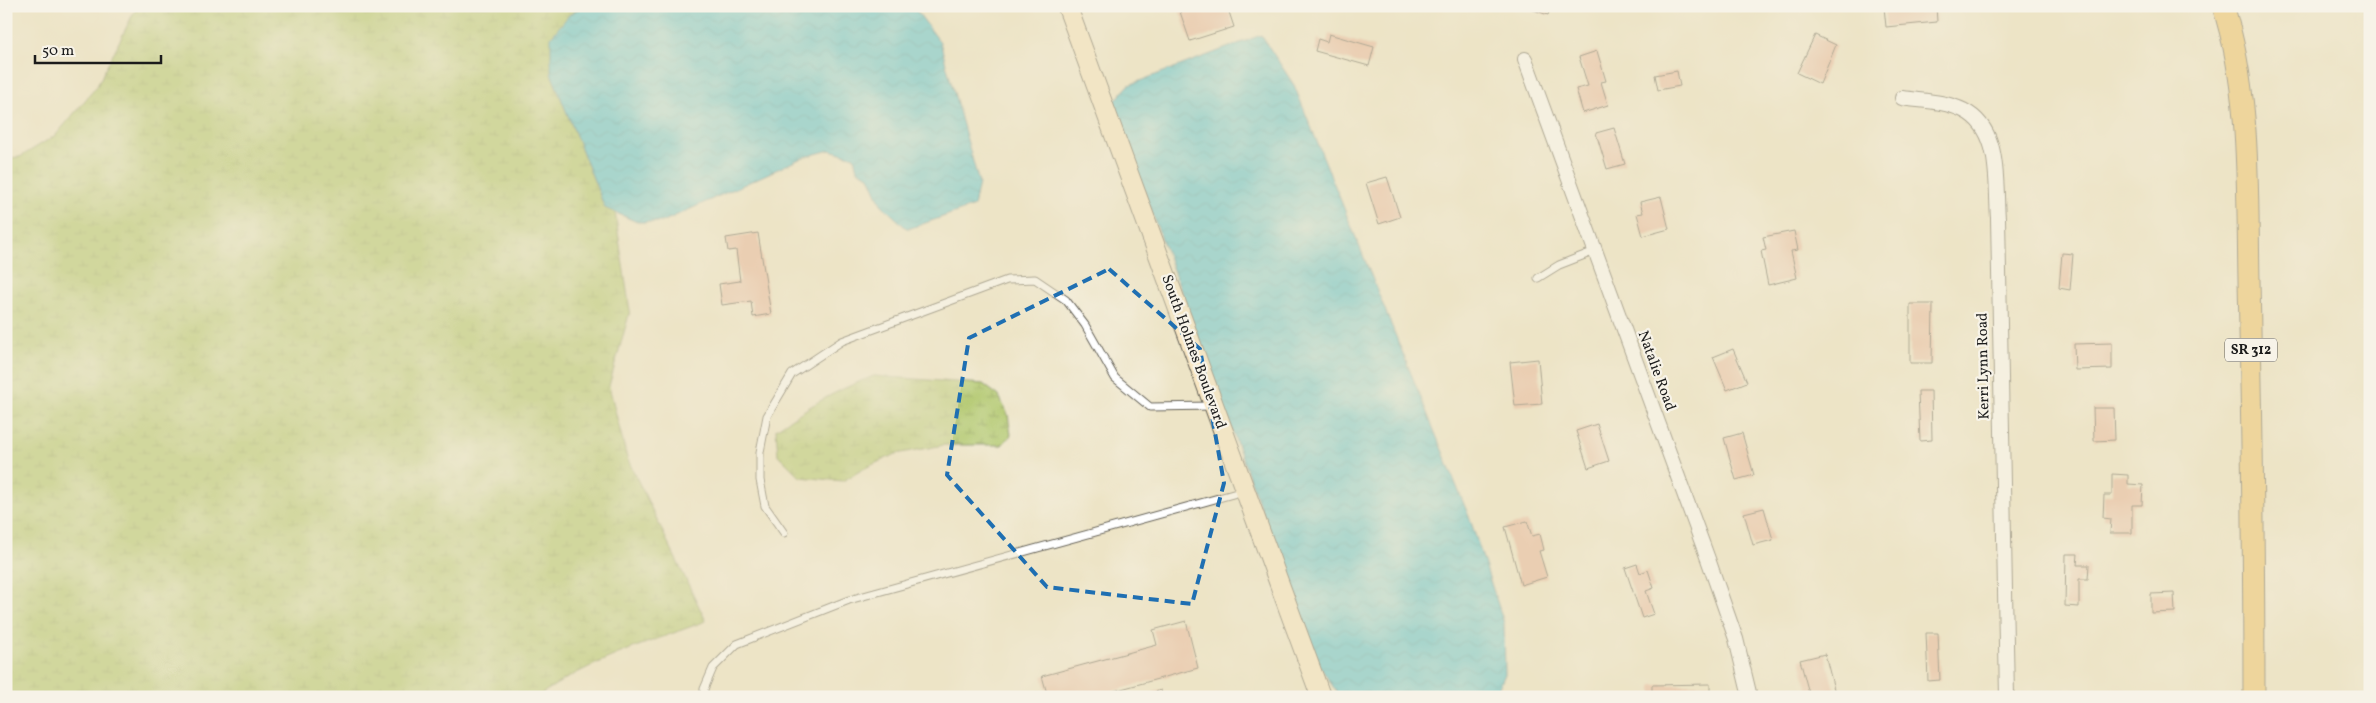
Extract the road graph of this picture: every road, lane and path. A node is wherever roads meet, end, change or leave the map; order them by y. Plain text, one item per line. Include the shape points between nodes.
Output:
1 (1067, 6) edge
2 (2223, 6) edge
3 (1525, 59) dead end
4 (1902, 98) dead end
5 (1595, 251) junction
6 (1538, 278) dead end
7 (1213, 406) junction
8 (1244, 490) junction
9 (784, 533) dead end
10 (704, 697) edge
11 (1321, 697) edge
12 (1750, 697) edge
13 (2007, 697) edge
14 (2254, 697) edge

1 - 7 main road, South Holmes Boulevard
2 - 14 main road, SR 312 via 2242,90 2247,185 2254,492
3 - 5 street, Natalie Road
4 - 13 street, Kerri Lynn Road via 1963,110 1981,122 1994,151
5 - 6 lane
5 - 12 street, Natalie Road via 1736,639
7 - 8 main road, South Holmes Boulevard
7 - 9 lane via 1150,407 1115,378 1085,325 1066,300 1035,279 1007,280 842,342 792,374 767,416 760,452 760,480 765,506
8 - 10 lane via 849,600 737,644 713,668
8 - 11 main road, South Holmes Boulevard

